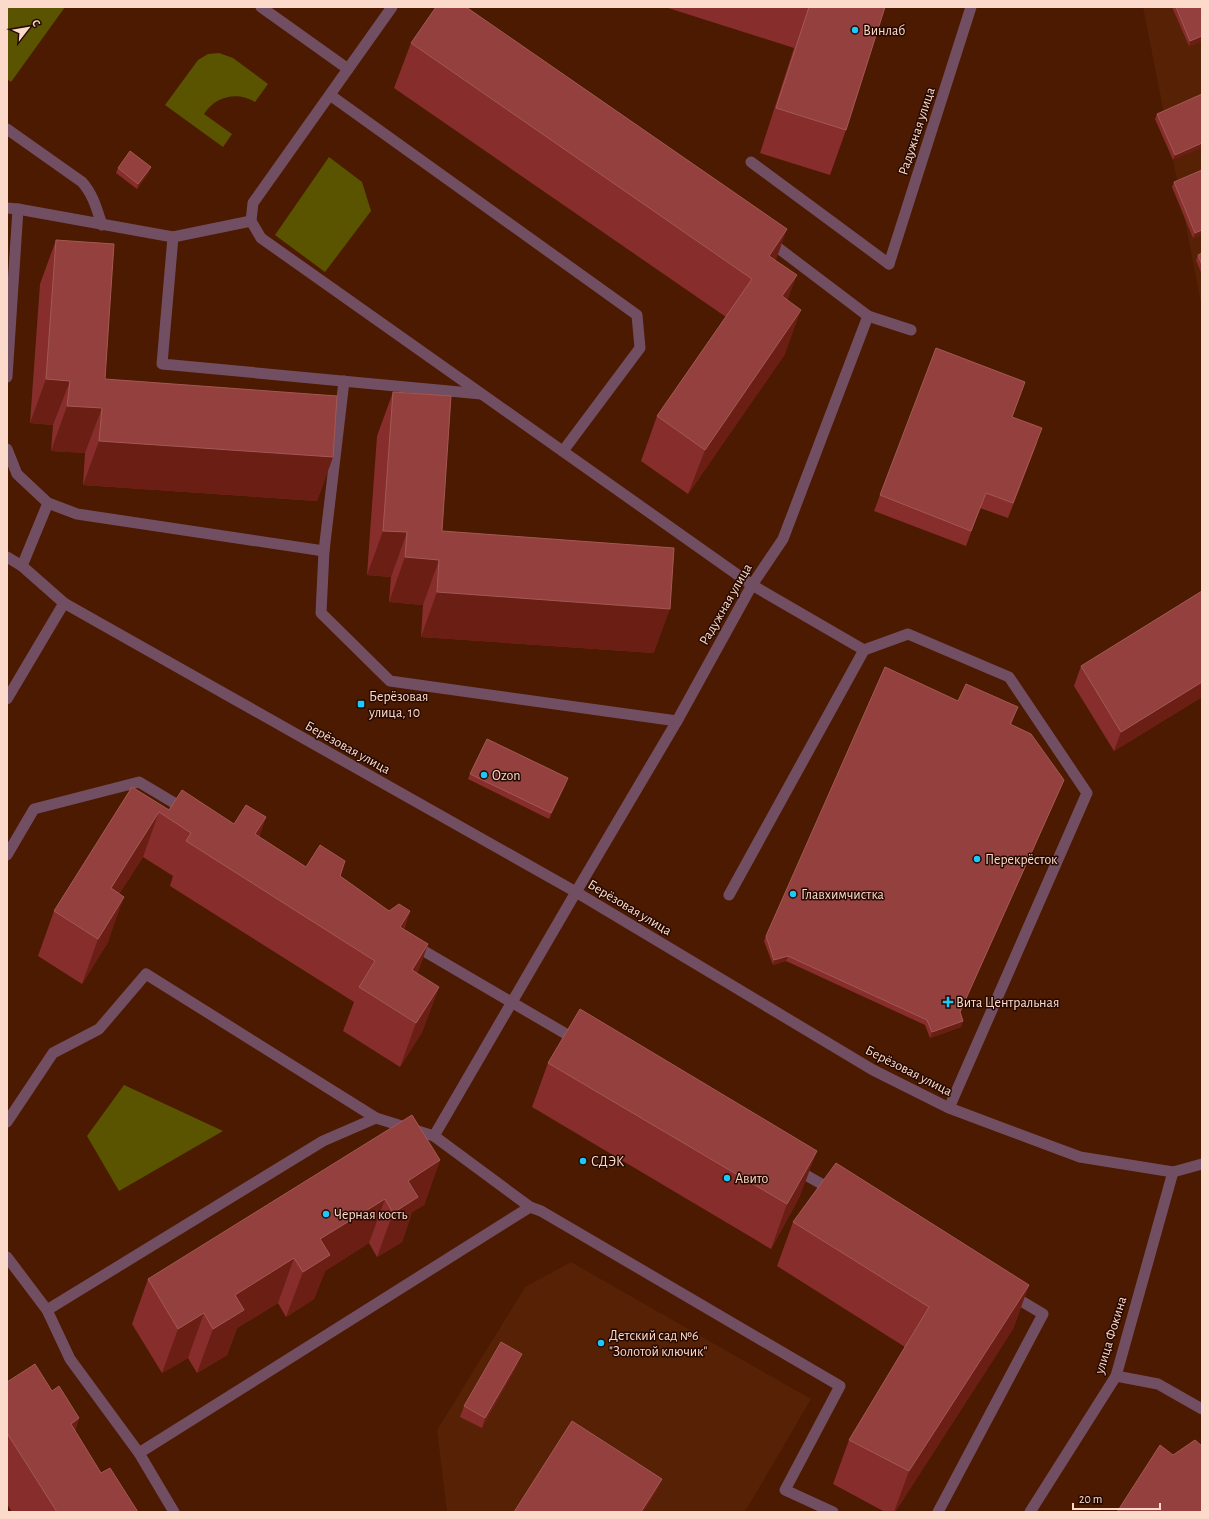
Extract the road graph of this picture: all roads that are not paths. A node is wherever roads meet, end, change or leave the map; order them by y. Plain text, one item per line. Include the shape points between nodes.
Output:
1 (261, 7) edge
2 (392, 7) edge
3 (971, 7) edge
4 (348, 69) junction
5 (330, 95) junction
6 (7, 129) edge
7 (751, 162) dead end
8 (13, 209) edge
9 (251, 220) junction
10 (102, 225) junction
11 (760, 235) edge
12 (173, 237) junction
13 (868, 316) junction
14 (911, 330) dead end
15 (7, 377) edge
16 (344, 381) junction
17 (482, 394) junction
18 (7, 449) edge
19 (563, 451) junction
20 (48, 503) junction
21 (324, 551) junction
22 (7, 557) edge
23 (22, 566) junction
24 (752, 585) junction
25 (64, 604) junction
26 (864, 650) junction
27 (7, 699) edge
28 (677, 721) junction
29 (193, 814) edge
30 (7, 854) edge
31 (576, 892) junction
32 (729, 895) dead end
33 (403, 938) edge
34 (512, 1002) junction
35 (588, 1047) edge
36 (949, 1108) junction
37 (376, 1118) junction
38 (7, 1122) edge
39 (434, 1136) junction
40 (788, 1164) edge
41 (1202, 1164) edge
42 (1173, 1172) junction
43 (843, 1197) edge
44 (530, 1207) junction
45 (7, 1257) edge
46 (1002, 1290) edge
47 (47, 1310) junction
48 (1116, 1376) junction
49 (1201, 1406) edge
50 (139, 1453) junction
51 (174, 1512) edge
52 (833, 1512) edge
53 (938, 1512) edge
54 (1030, 1512) edge

1 - 4 street
2 - 4 street
3 - 7 street, Радужная улица via 889,264
4 - 5 street
5 - 9 street via 253,203
5 - 19 street via 637,315 640,348
6 - 10 street via 85,185 93,198
8 - 10 street
8 - 15 street
9 - 12 street
9 - 17 street via 261,238
10 - 12 street
11 - 13 street
12 - 16 street via 162,364
13 - 14 street
13 - 24 street, Радужная улица via 783,539
16 - 17 street
16 - 21 street
17 - 19 street
18 - 20 street via 17,474
19 - 24 street
20 - 21 street via 77,514
20 - 23 street
21 - 28 street via 321,613 390,681
22 - 23 street, Берёзовая улица
23 - 25 street, Берёзовая улица
24 - 26 street
24 - 28 street, Радужная улица
25 - 27 street
25 - 31 street, Берёзовая улица
26 - 32 street
26 - 36 street via 908,634 1009,677 1086,792
28 - 31 street, Радужная улица
29 - 30 street via 139,782 34,809
31 - 34 street, Радужная улица
31 - 36 street, Берёзовая улица via 873,1070
33 - 34 street
34 - 35 street
34 - 39 street, Радужная улица
36 - 42 street, Берёзовая улица via 1080,1157
37 - 38 street via 146,974 99,1029 53,1053
37 - 39 street
37 - 47 street via 323,1141
39 - 44 street
40 - 43 street
41 - 42 street, Берёзовая улица
42 - 48 street, улица Фокина
44 - 50 street
44 - 52 street via 541,1211 840,1386 785,1490
45 - 47 street
46 - 53 street via 1043,1314
47 - 50 street via 70,1359
48 - 49 street via 1158,1384
48 - 54 street, улица Фокина
50 - 51 street

